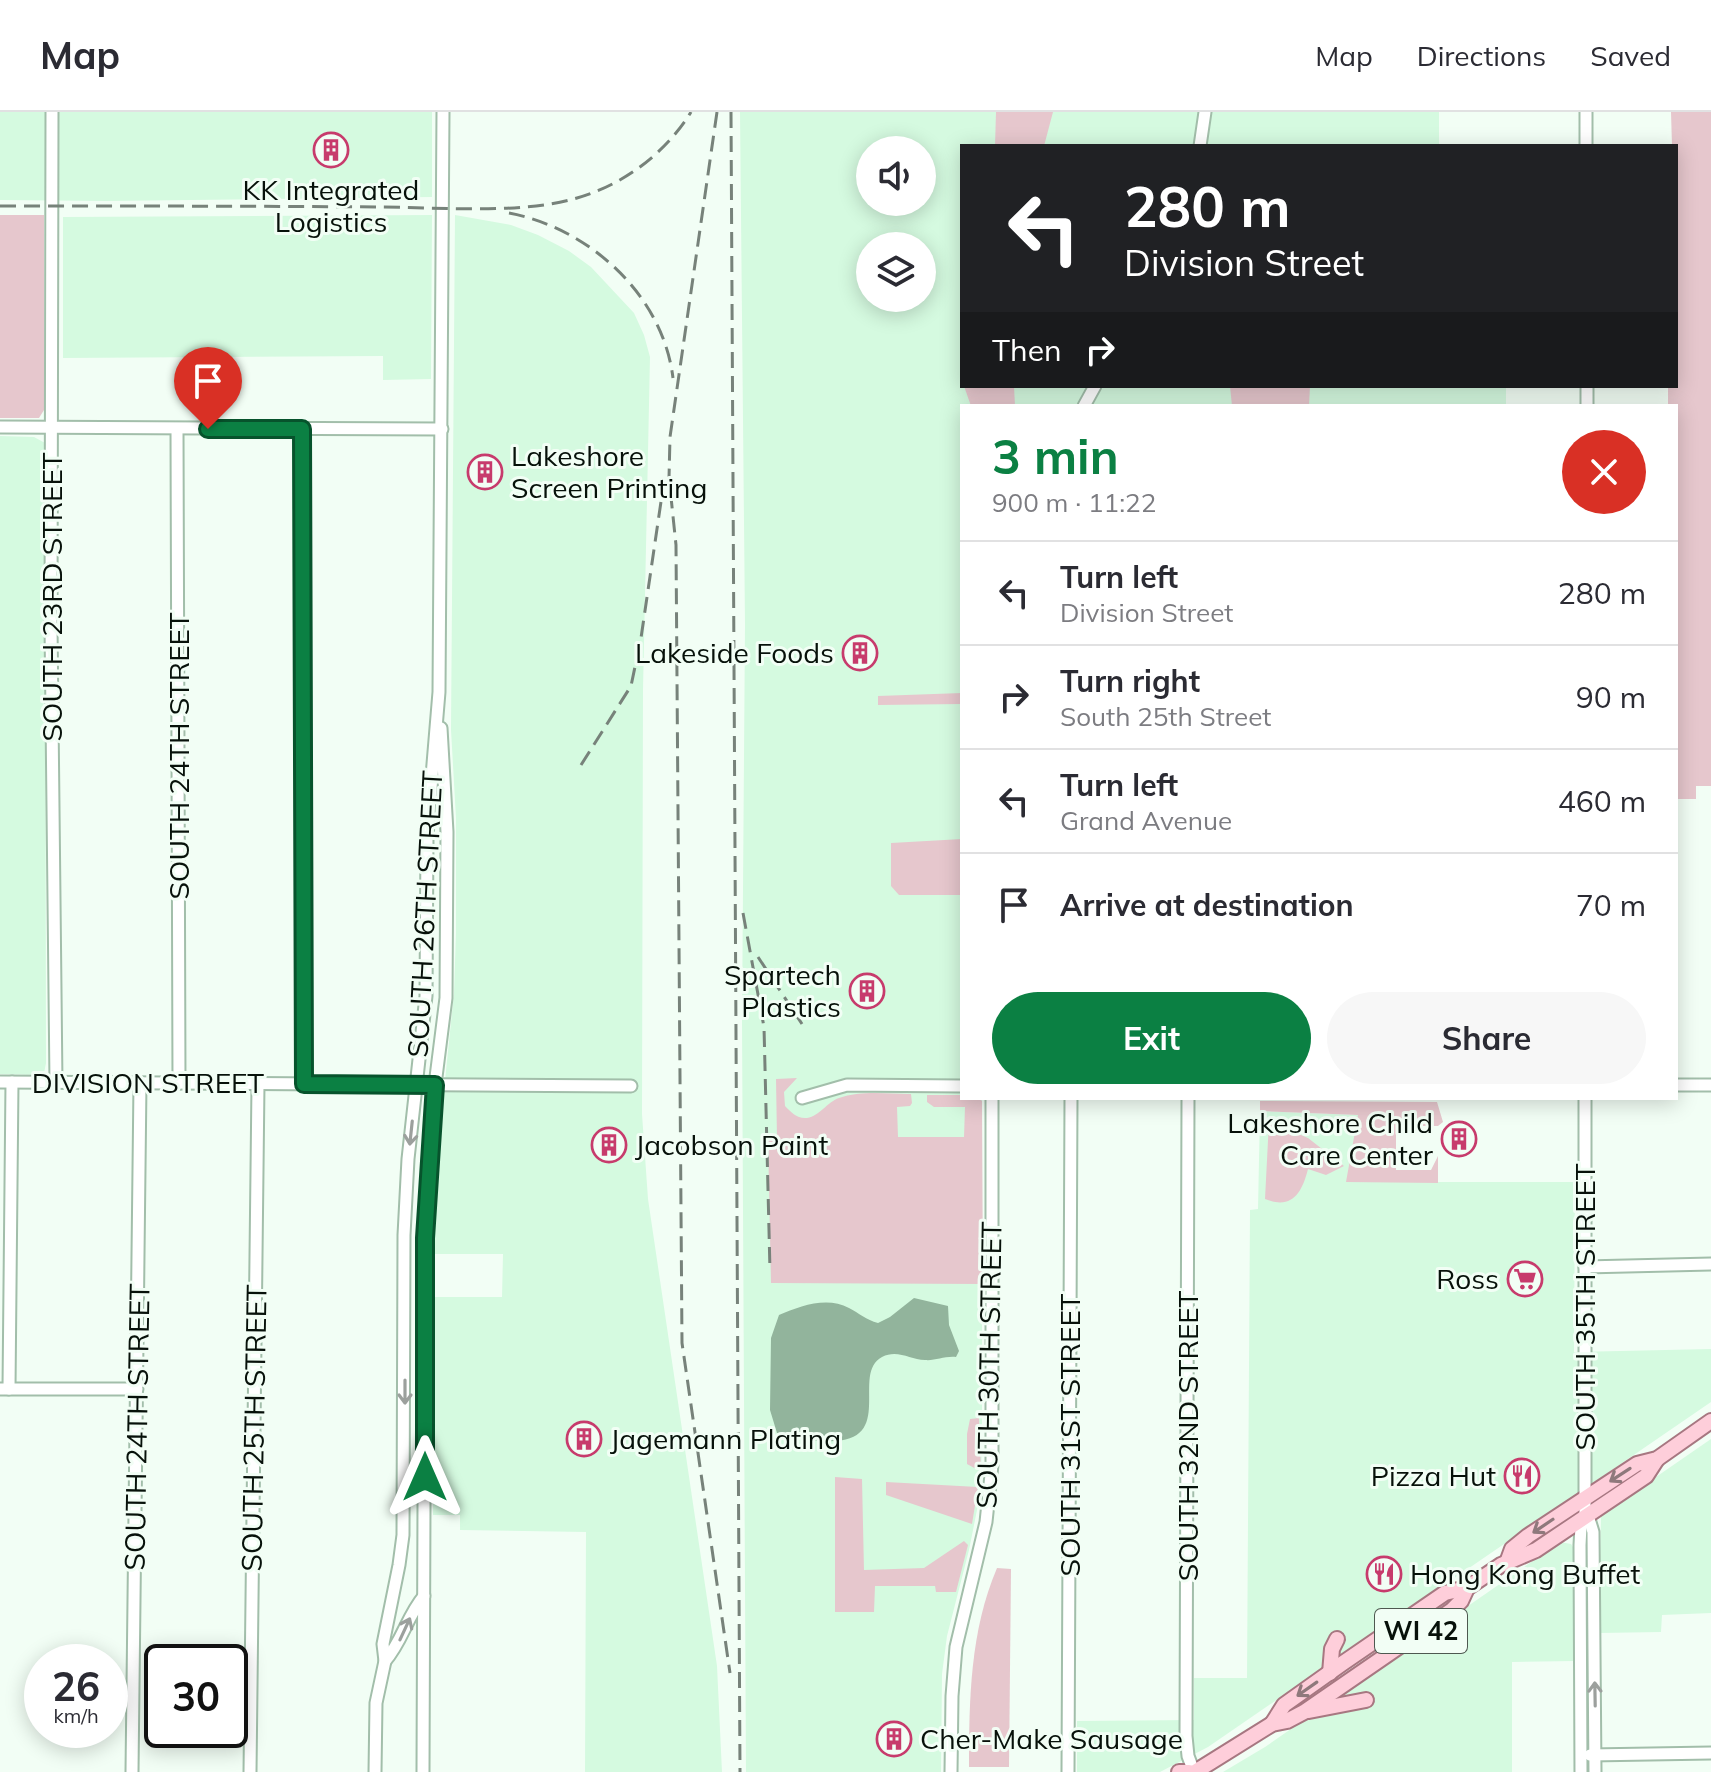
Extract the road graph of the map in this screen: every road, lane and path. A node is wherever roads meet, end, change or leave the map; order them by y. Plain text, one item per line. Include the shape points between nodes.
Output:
1 (52, 112) edge
2 (443, 112) edge
3 (1205, 112) edge
4 (1586, 112) edge
5 (1200, 144) edge
6 (1586, 144) edge
7 (0, 427) edge
8 (52, 428) junction
9 (177, 429) junction
10 (302, 429) junction
11 (442, 429) junction
12 (439, 692) junction
13 (6, 1082) edge
14 (56, 1083) junction
15 (140, 1083) junction
16 (179, 1083) junction
17 (258, 1084) junction
18 (304, 1084) junction
19 (416, 1084) junction
20 (435, 1085) junction
21 (1678, 1085) edge
22 (1711, 1085) edge
23 (631, 1086) dead end
24 (960, 1086) edge
25 (802, 1098) dead end
26 (992, 1100) edge
27 (1071, 1100) edge
28 (1188, 1100) edge
29 (1585, 1100) edge
30 (1711, 1264) edge
31 (1585, 1267) junction
32 (5, 1389) edge
33 (137, 1389) junction
34 (1711, 1421) edge
35 (1657, 1459) junction
36 (1585, 1498) junction
37 (1585, 1516) junction
38 (1508, 1560) junction
39 (1467, 1588) junction
40 (424, 1596) junction
41 (1337, 1639) dead end
42 (1354, 1656) junction
43 (385, 1661) junction
44 (1362, 1671) junction
45 (1330, 1673) junction
46 (1366, 1700) dead end
47 (1304, 1712) junction
48 (1272, 1724) junction
49 (1711, 1753) edge
50 (1581, 1755) junction
51 (1595, 1755) junction
52 (132, 1772) edge
53 (250, 1772) edge
54 (375, 1772) edge
55 (423, 1772) edge
56 (951, 1772) edge
57 (1068, 1772) edge
58 (1179, 1772) edge
59 (1193, 1772) edge
60 (1581, 1772) edge
61 (1595, 1772) edge

1 - 8 street, SOUTH 23RD STREET
2 - 11 street, SOUTH 26TH STREET
3 - 5 street
4 - 6 street
7 - 8 street
8 - 9 street
8 - 14 street, SOUTH 23RD STREET
9 - 10 street
9 - 16 street, SOUTH 24TH STREET
10 - 11 street
10 - 18 street
11 - 12 street, SOUTH 26TH STREET
12 - 19 street, SOUTH 26TH STREET via 427,836 426,996
12 - 20 street, SOUTH 26TH STREET via 447,847 446,998
13 - 14 street, DIVISION STREET
13 - 32 street
14 - 15 street, DIVISION STREET
15 - 16 street, DIVISION STREET
15 - 33 street, SOUTH 24TH STREET
16 - 17 street, DIVISION STREET
17 - 18 street, DIVISION STREET
17 - 53 street, SOUTH 25TH STREET
18 - 19 street, DIVISION STREET
19 - 20 street, DIVISION STREET
19 -> 43 street, SOUTH 26TH STREET via 404,1235 403,1535 383,1644
20 - 23 street, DIVISION STREET
20 - 40 street, SOUTH 26TH STREET via 425,1238
21 - 22 street
24 - 25 street via 847,1085
26 - 56 street, SOUTH 30TH STREET via 992,1465 986,1522 956,1647
27 - 57 street, SOUTH 31ST STREET
28 - 59 street, SOUTH 32ND STREET via 1186,1736
29 - 31 street, SOUTH 35TH STREET
30 - 31 street
31 - 36 street, SOUTH 35TH STREET
32 - 33 street
33 - 52 street, SOUTH 24TH STREET
34 - 35 main road, WI 42
35 -> 36 main road, WI 42 via 1637,1464
35 - 37 main road, WI 42 via 1646,1476
36 - 37 street, SOUTH 35TH STREET
36 -> 38 main road, WI 42 via 1517,1545
37 - 38 main road, WI 42 via 1533,1552
37 - 50 street, SOUTH 35TH STREET via 1580,1545
51 -> 37 street, SOUTH 35TH STREET via 1593,1532
38 - 39 main road, WI 42
39 - 42 main road, WI 42 via 1445,1593
39 - 44 main road, WI 42 via 1456,1606
43 -> 40 street, SOUTH 26TH STREET
40 - 55 street, SOUTH 26TH STREET
41 - 45 main road
42 - 44 main road
42 - 45 main road, WI 42
43 - 54 street, SOUTH 26TH STREET via 376,1703
44 - 47 main road, WI 42
45 -> 48 main road, WI 42 via 1284,1705
46 - 47 main road
47 - 48 main road, WI 42
48 - 59 main road, WI 42
49 - 51 street
50 - 51 street
50 - 60 street, SOUTH 35TH STREET
51 - 61 street, SOUTH 35TH STREET
58 - 59 main road

